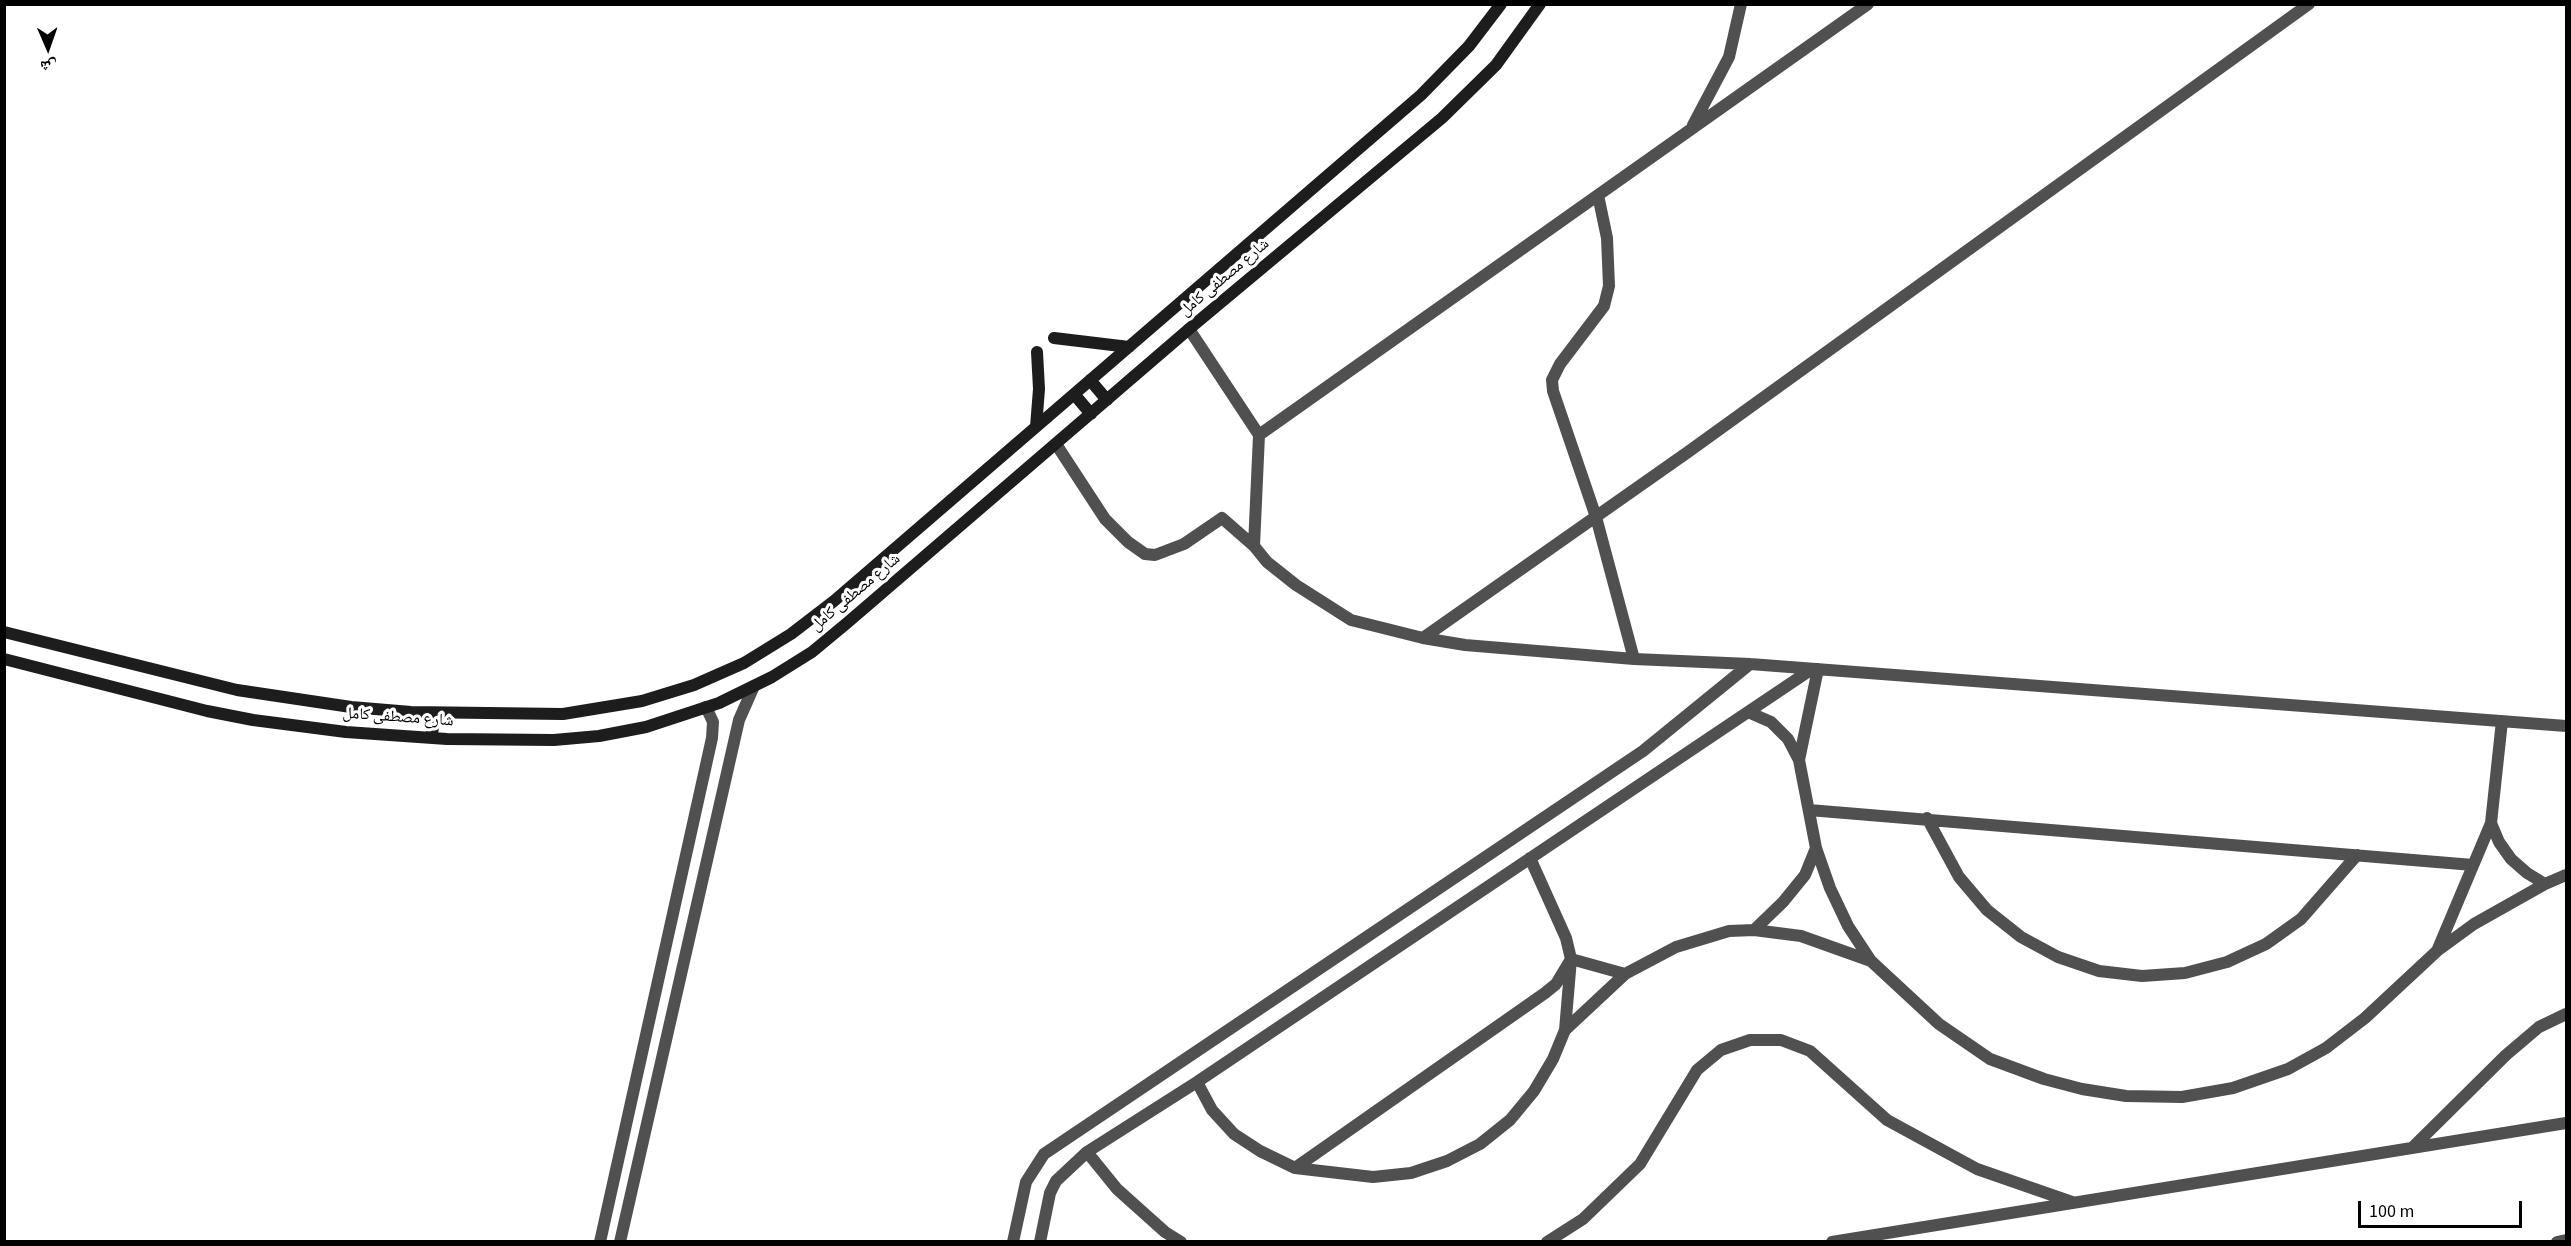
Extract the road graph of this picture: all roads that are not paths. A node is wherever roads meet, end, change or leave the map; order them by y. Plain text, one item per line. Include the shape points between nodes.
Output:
1 (1501, 4) edge
2 (1539, 4) edge
3 (1741, 4) edge
4 (1868, 4) edge
5 (2309, 4) edge
6 (1692, 129) junction
7 (1598, 195) junction
8 (1189, 329) junction
9 (1054, 338) dead end
10 (1129, 346) junction
11 (1037, 352) dead end
12 (1090, 380) junction
13 (1074, 394) junction
14 (1107, 400) junction
15 (1091, 414) junction
16 (1036, 427) junction
17 (1258, 435) junction
18 (1056, 444) junction
19 (1596, 517) junction
20 (1254, 546) junction
21 (4, 632) edge
22 (1424, 638) junction
23 (4, 659) edge
24 (1634, 659) junction
25 (1750, 664) junction
26 (1815, 669) junction
27 (754, 686) junction
28 (706, 707) junction
29 (1748, 712) junction
30 (434, 713) junction
31 (2502, 721) junction
32 (2566, 726) edge
33 (432, 737) junction
34 (1799, 760) junction
35 (1809, 810) junction
36 (1927, 818) junction
37 (2492, 823) junction
38 (1816, 848) junction
39 (2357, 855) junction
40 (1530, 858) junction
41 (2473, 865) junction
42 (2566, 875) edge
43 (2545, 884) junction
44 (1754, 930) junction
45 (2437, 951) junction
46 (1571, 959) junction
47 (1871, 961) junction
48 (1625, 974) junction
49 (2566, 1014) edge
50 (1565, 1030) junction
51 (1197, 1082) junction
52 (2566, 1123) edge
53 (2413, 1147) junction
54 (1088, 1152) junction
55 (1295, 1168) junction
56 (2075, 1203) junction
57 (2566, 1240) edge
58 (600, 1242) edge
59 (620, 1242) edge
60 (1013, 1242) edge
61 (1040, 1242) edge
62 (1181, 1242) edge
63 (1547, 1242) edge
64 (1832, 1242) edge
65 (2557, 1242) edge

1 - 10 street, شارع مصطفى كامل via 1469,46 1422,94
2 - 8 street, شارع مصطفى كامل via 1496,65 1470,93
3 - 6 street via 1729,57
4 - 6 street
5 - 19 street
6 - 7 street
7 - 17 street
7 - 19 street via 1610,286 1604,306 1552,380
8 - 14 street, شارع مصطفى كامل
8 - 17 street
9 - 10 street
10 - 12 street, شارع مصطفى كامل
11 - 16 street
12 - 13 street, شارع مصطفى كامل
12 - 14 street
13 - 15 street
13 - 16 street, شارع مصطفى كامل
14 - 15 street, شارع مصطفى كامل
15 - 18 street, شارع مصطفى كامل
16 - 30 street, شارع مصطفى كامل via 834,601 744,663 694,685 603,709 523,715
17 - 20 street
18 - 20 street via 1105,519 1145,554 1155,555 1184,544 1222,518
18 - 27 street, شارع مصطفى كامل via 821,645
19 - 22 street
19 - 24 street
20 - 22 street via 1296,585 1351,620
21 - 30 street, شارع مصطفى كامل via 237,690 351,707
22 - 24 street
23 - 33 street, شارع مصطفى كامل via 242,718 311,728
24 - 25 street
25 - 26 street
25 - 60 street via 1643,751 1044,1154 1026,1182
26 - 29 street
26 - 31 street
26 - 34 street
27 - 28 street, شارع مصطفى كامل
27 - 59 street via 739,720
28 - 33 street, شارع مصطفى كامل via 646,727 599,736 500,741
28 - 58 street via 712,722 712,738
29 - 34 street via 1771,722 1783,733
29 - 40 street
30 - 33 street
31 - 32 street
31 - 37 street
34 - 35 street
35 - 36 street
35 - 38 street
36 - 39 street
36 - 39 street via 1959,877 1987,910 2021,937 2079,964 2142,976 2185,973 2217,965 2266,944 2301,919
37 - 41 street
37 - 43 street via 2511,859
38 - 44 street via 1805,875
38 - 47 street via 1839,907
39 - 41 street
40 - 46 street
40 - 51 street
41 - 45 street
42 - 43 street
43 - 45 street via 2474,924
44 - 47 street via 1801,936
44 - 48 street via 1729,931 1676,947
45 - 47 street via 2365,1018 2326,1048 2288,1069 2233,1088 2182,1097 2126,1096 2082,1089 1990,1059 1939,1024
46 - 48 street
46 - 50 street
46 - 55 street via 1545,993
48 - 50 street
49 - 53 street via 2539,1027 2506,1054
50 - 55 street via 1534,1091 1510,1120 1480,1144 1447,1161 1411,1173 1373,1177
51 - 54 street
51 - 55 street via 1212,1110 1234,1134
52 - 53 street
53 - 56 street
54 - 61 street via 1056,1181
54 - 62 street via 1117,1189
56 - 63 street via 1977,1169 1887,1120 1810,1051 1781,1040 1750,1040 1721,1050 1697,1070 1640,1164 1583,1219
56 - 64 street
57 - 65 street

